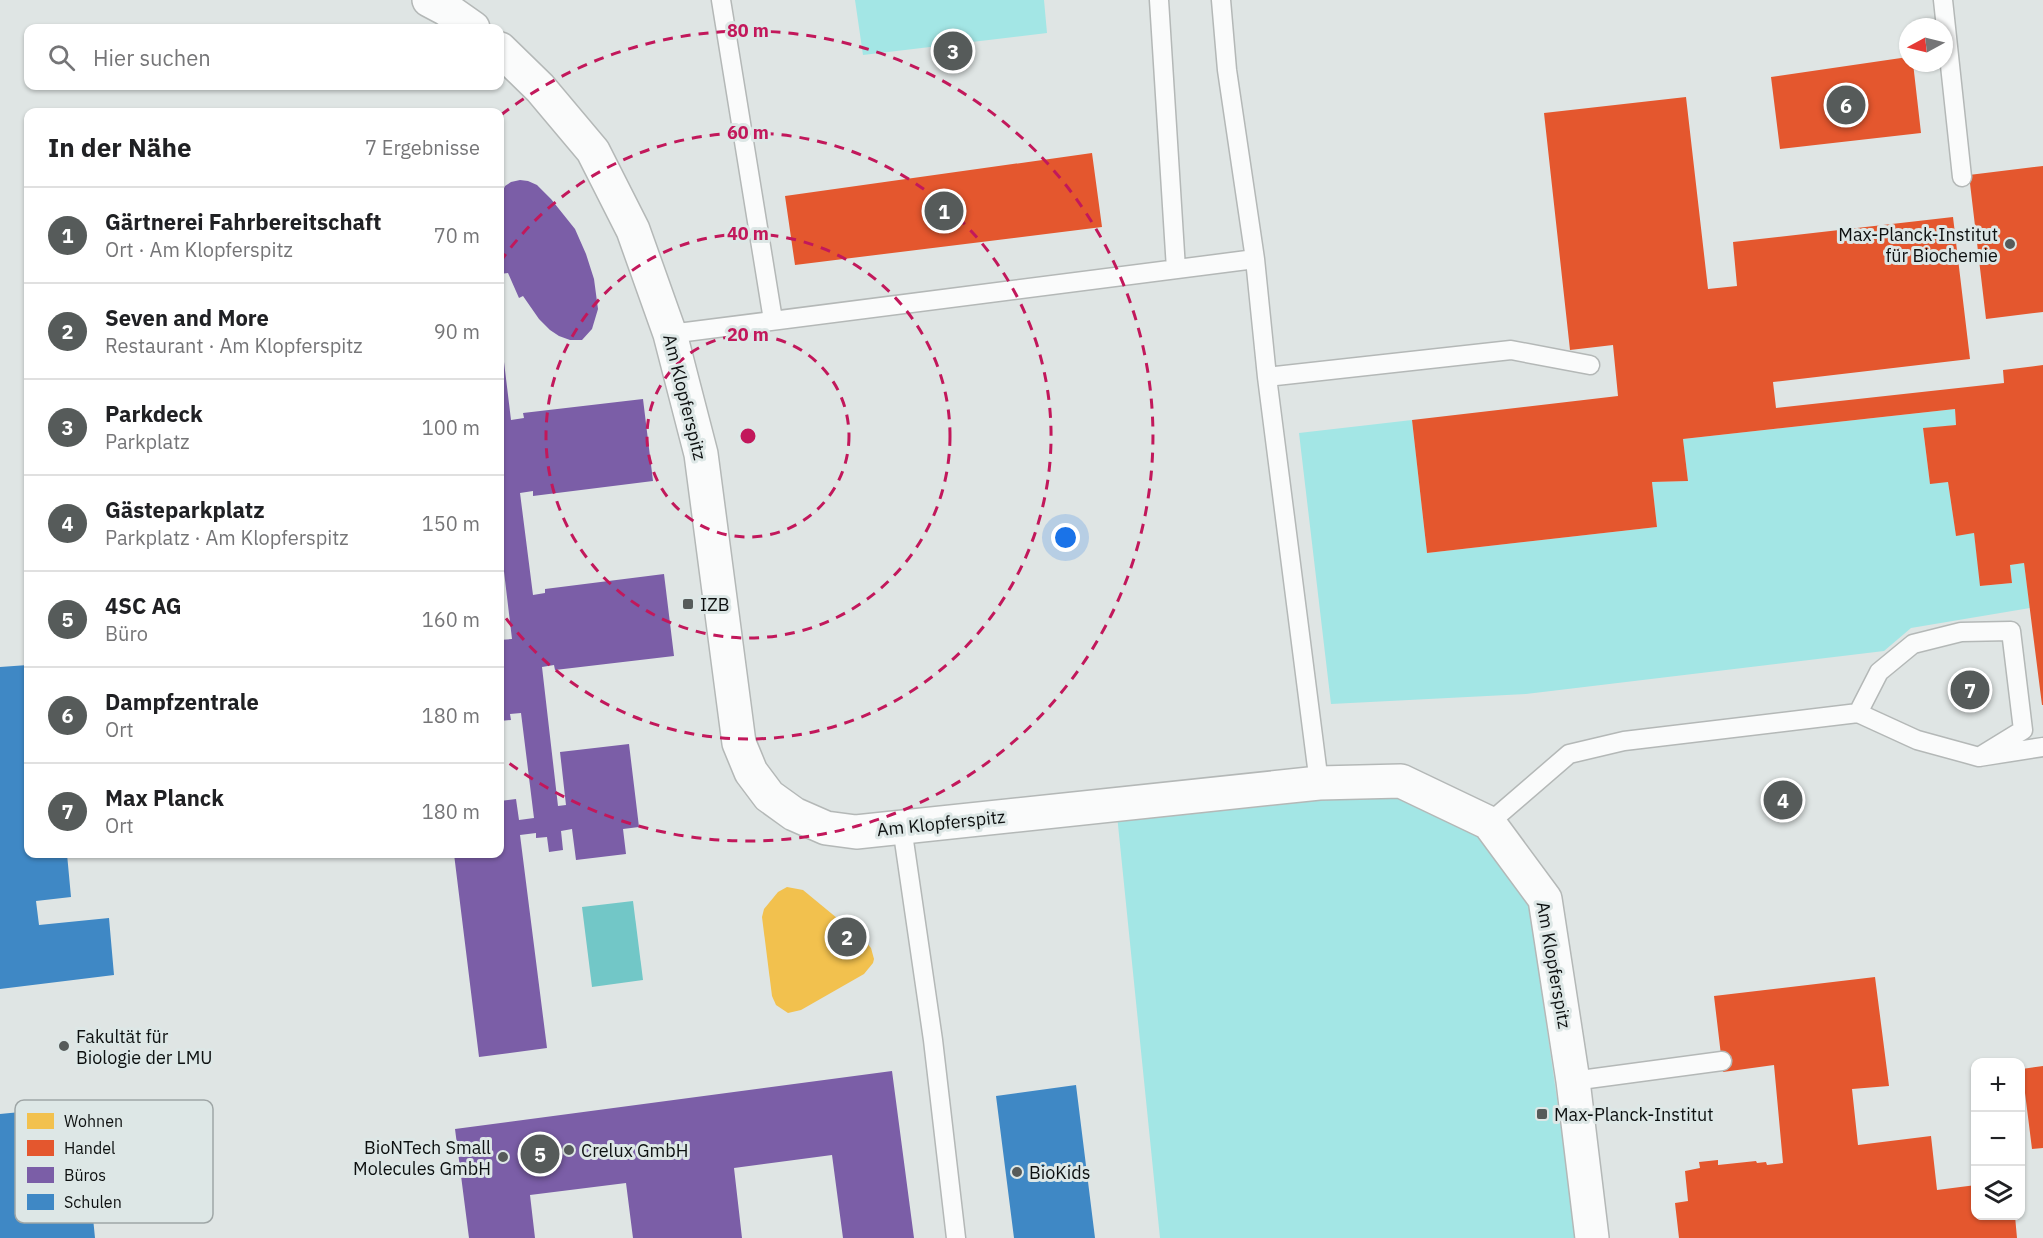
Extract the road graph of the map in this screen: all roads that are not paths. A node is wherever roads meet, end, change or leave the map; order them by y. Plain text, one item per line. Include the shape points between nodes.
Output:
1 (429, 0) edge
2 (721, 0) edge
3 (1159, 0) edge
4 (1221, 0) edge
5 (1943, 0) edge
6 (467, 24) edge
7 (504, 53) edge
8 (1962, 177) dead end
9 (1255, 259) junction
10 (1176, 269) junction
11 (773, 320) junction
12 (670, 334) junction
13 (1590, 365) dead end
14 (1267, 377) junction
15 (1858, 713) junction
16 (2043, 747) edge
17 (1979, 758) junction
18 (1318, 783) junction
19 (1489, 823) junction
20 (902, 827) junction
21 (1722, 1061) dead end
22 (1573, 1080) junction
23 (956, 1238) edge
24 (1592, 1238) edge

1 - 6 street
2 - 11 lane
3 - 10 lane
4 - 9 lane via 1227,70
5 - 8 lane
7 - 12 street, Am Klopferspitz via 540,88 593,151 633,230
9 - 10 lane
9 - 14 lane
10 - 11 lane
11 - 12 lane
12 - 20 street, Am Klopferspitz via 701,454 739,743 751,772 769,796 794,814 826,828 855,832
13 - 14 lane via 1511,350
14 - 18 lane
15 - 17 lane via 1917,740
15 - 17 lane via 1879,672 1913,644 1960,632 2011,631 2023,730
15 - 19 lane via 1624,741 1569,754
16 - 17 lane
18 - 19 street, Am Klopferspitz via 1401,781
18 - 20 street, Am Klopferspitz
19 - 22 street, Am Klopferspitz via 1545,899
20 - 23 lane
21 - 22 lane
22 - 24 street, Am Klopferspitz

